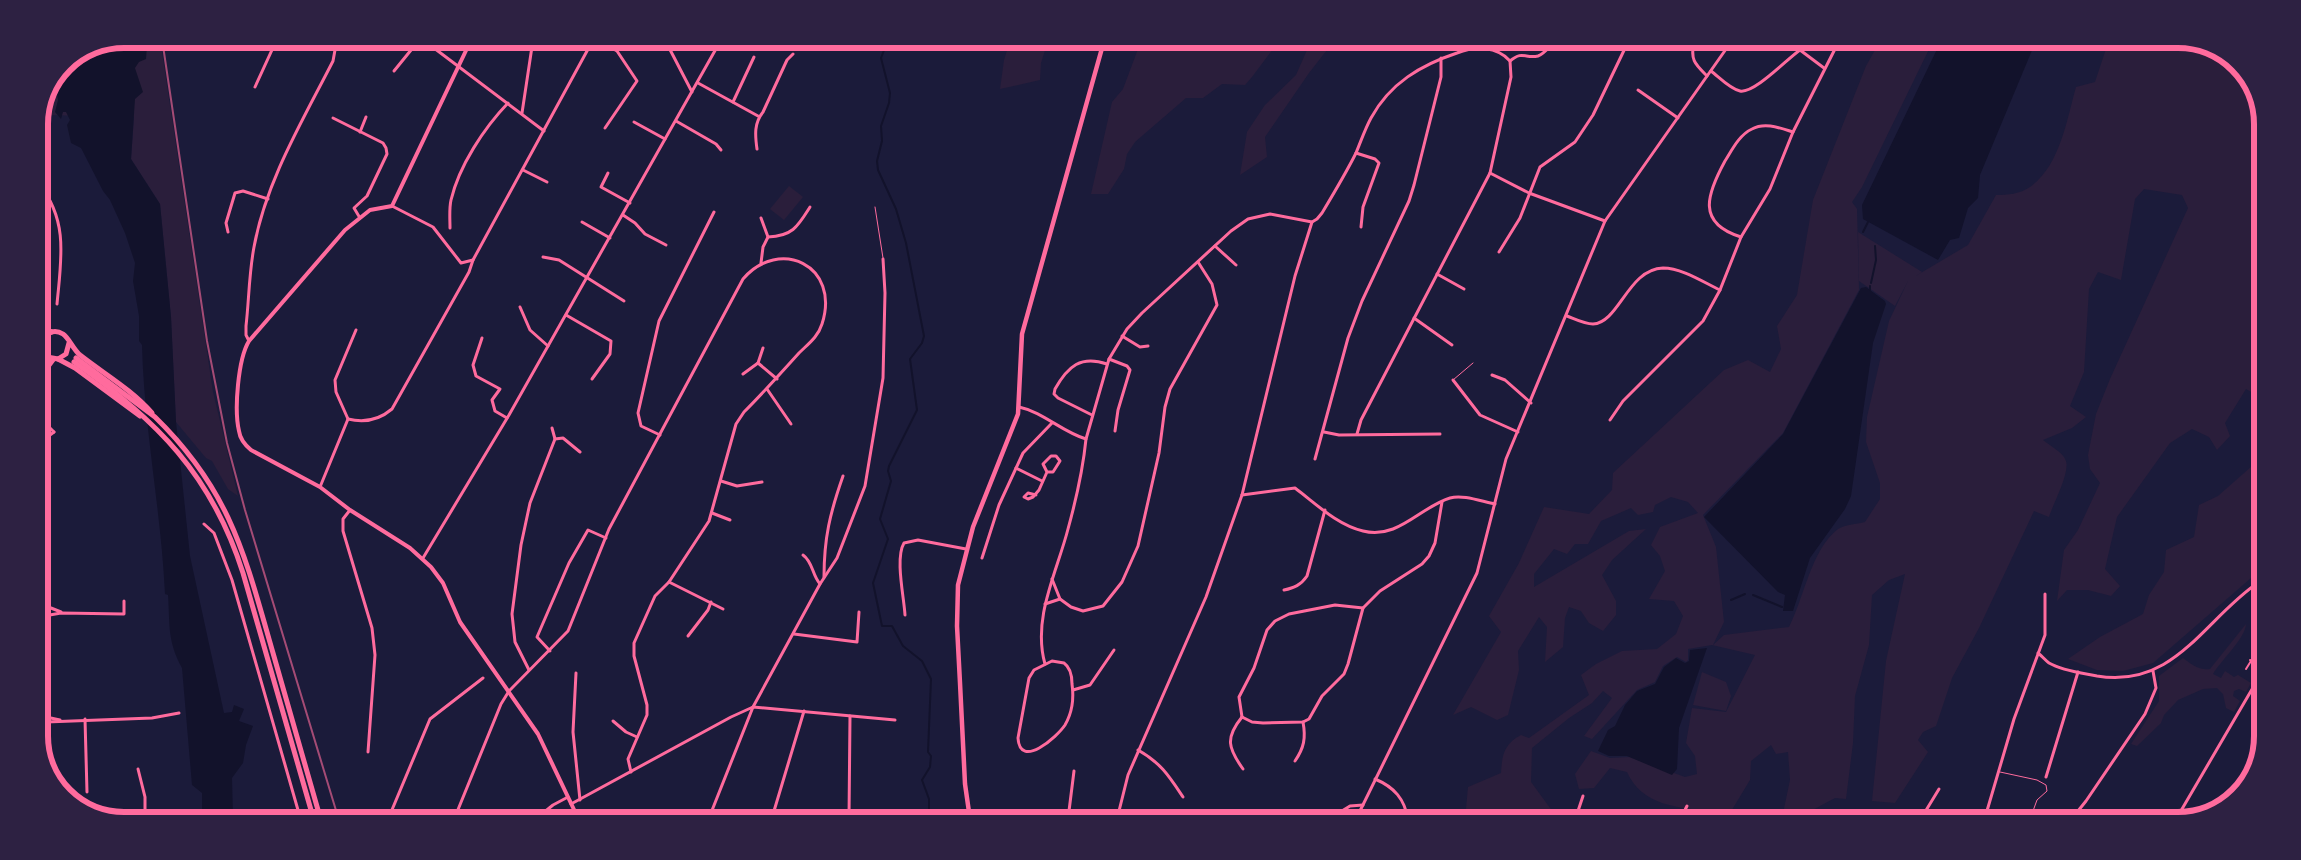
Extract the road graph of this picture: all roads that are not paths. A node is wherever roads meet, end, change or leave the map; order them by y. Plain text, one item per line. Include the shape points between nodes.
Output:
1 (273, 48) edge
2 (413, 48) edge
3 (434, 48) edge
4 (466, 48) edge
5 (531, 48) edge
6 (589, 48) edge
7 (612, 48) edge
8 (669, 48) edge
9 (717, 48) edge
10 (1102, 48) edge
11 (1548, 48) edge
12 (1625, 48) edge
13 (1692, 48) edge
14 (1727, 48) edge
15 (1835, 48) edge
16 (336, 49) edge
17 (1466, 50) joint
18 (1800, 50) joint
19 (793, 54) dead end
20 (754, 57) dead end
21 (1441, 58) junction
22 (1510, 61) junction
23 (459, 65) junction
24 (1824, 68) junction
25 (394, 71) dead end
26 (1711, 71) junction
27 (1707, 76) junction
28 (698, 83) junction
29 (255, 87) dead end
30 (1638, 90) dead end
31 (692, 92) junction
32 (733, 102) junction
33 (508, 103) junction
34 (522, 113) junction
35 (758, 116) junction
36 (366, 117) dead end
37 (333, 118) dead end
38 (1678, 118) junction
39 (676, 121) junction
40 (634, 122) dead end
41 (605, 128) dead end
42 (544, 131) junction
43 (360, 132) junction
44 (1793, 132) junction
45 (665, 140) junction
46 (757, 149) dead end
47 (721, 150) dead end
48 (1356, 153) junction
49 (523, 170) junction
50 (608, 173) dead end
51 (1490, 173) junction
52 (547, 182) dead end
53 (1529, 193) junction
54 (48, 196) edge
55 (268, 199) junction
56 (630, 203) junction
57 (392, 206) junction
58 (810, 207) dead end
59 (875, 207) dead end
60 (714, 212) dead end
61 (623, 215) junction
62 (360, 218) junction
63 (761, 218) dead end
64 (1605, 221) junction
65 (582, 222) dead end
66 (1312, 222) junction
67 (1361, 227) dead end
68 (450, 228) dead end
69 (228, 232) dead end
70 (768, 237) junction
71 (1741, 237) junction
72 (610, 238) junction
73 (666, 245) dead end
74 (1215, 246) junction
75 (1499, 252) dead end
76 (543, 257) dead end
77 (883, 259) joint
78 (473, 260) junction
79 (1198, 262) junction
80 (761, 263) junction
81 (1236, 264) dead end
82 (1437, 274) junction
83 (587, 277) junction
84 (1464, 289) dead end
85 (1720, 290) junction
86 (624, 301) dead end
87 (57, 304) dead end
88 (520, 307) dead end
89 (566, 315) junction
90 (1567, 316) junction
91 (1414, 318) junction
92 (356, 330) dead end
93 (48, 331) edge
94 (52, 332) junction
95 (48, 335) edge
96 (1122, 336) junction
97 (482, 338) dead end
98 (249, 341) junction
99 (68, 343) junction
100 (1452, 345) dead end
101 (548, 346) junction
102 (1148, 346) dead end
103 (763, 348) dead end
104 (48, 356) edge
105 (56, 359) junction
106 (1109, 359) junction
107 (75, 360) dead end
108 (758, 363) junction
109 (1473, 363) dead end
110 (1108, 364) junction
111 (48, 370) edge
112 (743, 374) dead end
113 (1492, 375) dead end
114 (777, 378) junction
115 (592, 379) dead end
116 (1453, 380) joint
117 (767, 389) junction
118 (130, 401) junction
119 (1531, 403) junction
120 (1019, 407) junction
121 (1092, 415) junction
122 (507, 418) junction
123 (348, 419) junction
124 (1610, 420) dead end
125 (1052, 423) junction
126 (791, 424) dead end
127 (48, 428) edge
128 (552, 428) dead end
129 (1115, 431) dead end
130 (1324, 432) junction
131 (1518, 432) junction
132 (1358, 434) junction
133 (1440, 434) dead end
134 (48, 435) edge
135 (660, 435) junction
136 (555, 439) junction
137 (1086, 439) junction
138 (580, 452) dead end
139 (1315, 459) dead end
140 (1016, 468) junction
141 (1047, 472) junction
142 (843, 476) dead end
143 (721, 481) junction
144 (1042, 481) junction
145 (762, 482) dead end
146 (320, 488) junction
147 (1036, 495) dead end
148 (1242, 496) junction
149 (1442, 502) junction
150 (1496, 504) junction
151 (350, 510) junction
152 (1324, 510) junction
153 (712, 513) junction
154 (730, 520) dead end
155 (204, 524) dead end
156 (606, 538) junction
157 (966, 549) junction
158 (803, 555) dead end
159 (423, 558) junction
160 (982, 558) dead end
161 (824, 578) junction
162 (1052, 579) junction
163 (669, 582) junction
164 (820, 584) junction
165 (2254, 587) edge
166 (1284, 590) dead end
167 (2045, 594) dead end
168 (1060, 599) junction
169 (124, 602) dead end
170 (711, 602) junction
171 (1045, 604) junction
172 (48, 608) edge
173 (1363, 608) junction
174 (723, 609) dead end
175 (859, 612) dead end
176 (61, 613) junction
177 (48, 615) edge
178 (905, 615) dead end
179 (794, 634) junction
180 (688, 636) dead end
181 (1114, 650) dead end
182 (550, 651) junction
183 (2038, 653) junction
184 (2254, 662) edge
185 (1046, 664) junction
186 (2246, 669) dead end
187 (529, 670) junction
188 (2153, 671) junction
189 (2078, 672) junction
190 (576, 673) dead end
191 (483, 678) dead end
192 (2254, 686) edge
193 (1073, 690) junction
194 (509, 691) junction
195 (754, 707) junction
196 (804, 711) junction
197 (179, 713) dead end
198 (850, 716) junction
199 (1242, 717) junction
200 (86, 719) junction
201 (48, 720) edge
202 (895, 720) dead end
203 (613, 721) dead end
204 (1303, 722) junction
205 (637, 736) junction
206 (1138, 750) junction
207 (368, 752) dead end
208 (1295, 761) dead end
209 (138, 769) dead end
210 (1242, 770) dead end
211 (1074, 771) dead end
212 (631, 772) junction
213 (2000, 772) junction
214 (2046, 777) dead end
215 (1375, 780) junction
216 (1940, 789) dead end
217 (87, 792) dead end
218 (1583, 796) dead end
219 (568, 797) junction
220 (1183, 797) dead end
221 (580, 800) junction
222 (571, 804) junction
223 (1363, 805) junction
224 (1687, 806) dead end
225 (2033, 810) dead end
226 (774, 811) joint
227 (145, 812) edge
228 (299, 812) edge
229 (312, 812) edge
230 (319, 812) edge
231 (391, 812) edge
232 (457, 812) edge
233 (544, 812) edge
234 (575, 812) edge
235 (710, 812) edge
236 (782, 812) edge
237 (849, 812) edge
238 (969, 812) edge
239 (1069, 812) edge
240 (1118, 812) edge
241 (1340, 812) edge
242 (1360, 812) edge
243 (1406, 812) edge
244 (1578, 812) edge
245 (1684, 812) edge
246 (1925, 812) edge
247 (1987, 812) edge
248 (2077, 812) edge
249 (2180, 812) edge

1 - 29 street
2 - 25 street
3 - 23 street
4 - 23 street
5 - 34 street
6 - 42 street
7 - 41 street via 636,81
8 - 31 street
9 - 28 street
10 - 120 main road via 1024,325
11 - 22 street via 1536,56 1522,54
12 - 53 street via 1593,116 1575,142 1540,167
13 - 27 street via 1693,59
14 - 26 street
15 - 24 street
16 - 55 street
17 - 21 street
17 - 22 street via 1492,50 1505,55
18 - 24 street
18 - 26 street via 1746,91 1738,91
19 - 35 street via 786,60 763,112
20 - 32 street
21 - 48 street via 1400,82 1386,96 1371,117
21 - 130 street via 1441,77 1409,201 1362,300 1348,338
22 - 51 street via 1511,77
23 - 33 street
23 - 57 street
24 - 44 street
26 - 27 street
27 - 38 street
28 - 31 street
28 - 32 street
30 - 38 street
31 - 39 street
32 - 35 street
33 - 34 street
33 - 68 street via 491,121 473,149 452,199
34 - 42 street
35 - 46 street via 754,135
36 - 43 street
37 - 43 street
38 - 64 street
39 - 45 street
39 - 47 street
40 - 45 street
42 - 49 street
43 - 62 street via 383,144 387,151 367,196 355,206
44 - 71 street via 1770,189
44 - 71 street via 1772,126 1752,128 1736,143 1715,180 1708,200 1709,212 1716,224
45 - 56 street
48 - 66 street via 1322,213
48 - 67 street via 1379,163 1364,206
49 - 52 street
49 - 78 street
50 - 56 street via 601,187
51 - 53 street
51 - 82 street
53 - 64 street
53 - 75 street via 1520,218
54 - 87 street via 60,232 62,250
55 - 69 street via 243,191 235,193 226,223
55 - 98 street via 254,247 246,326
56 - 61 street
57 - 62 street via 374,208
57 - 78 street via 438,231 461,263
58 - 70 street via 789,234
59 - 77 lane
60 - 135 street via 659,321 638,413 641,426
61 - 72 street
61 - 73 street via 645,234
62 - 98 street via 339,237
63 - 70 street
64 - 90 street
65 - 72 street
66 - 74 street via 1279,214 1262,214 1240,224
66 - 148 street via 1295,276
70 - 80 street
71 - 85 street
72 - 83 street
74 - 79 street
74 - 81 street
76 - 83 street via 559,260
77 - 161 street via 883,378 868,474 837,558
78 - 123 street via 392,409 369,420
79 - 96 street via 1142,313
79 - 168 street via 1212,284 1217,304 1170,388 1158,459 1132,562 1115,593 1103,606 1083,611
80 - 114 street via 788,259 803,264 820,277 826,298 822,325 813,341
80 - 135 street via 743,279
82 - 84 street
82 - 91 street
83 - 86 street
83 - 89 street
85 - 90 street via 1677,270 1653,269 1641,275 1605,320 1592,324
85 - 124 street via 1703,321 1623,401
88 - 101 street via 530,330
89 - 101 street
89 - 115 street via 611,340 610,354
90 - 119 street
91 - 100 street
91 - 132 street via 1361,420
92 - 123 street via 335,380 336,392
93 - 94 highway
94 - 95 highway
94 - 99 highway via 63,334
96 - 102 street via 1140,347
96 - 106 street
97 - 122 street via 473,365 476,376 500,389 492,400 495,411
98 - 146 street via 242,358 239,382 237,424 242,441 257,454
99 - 105 highway via 67,352
99 - 118 highway
101 - 122 street
103 - 108 street
104 - 105 highway
105 - 111 main road
105 - 118 highway
106 - 110 street
106 - 129 street via 1127,366 1130,372
107 - 118 highway
108 - 112 street
108 - 114 street
109 - 116 lane
110 - 121 street
110 - 121 street via 1090,359 1078,362 1055,389 1054,394 1058,398
113 - 119 street via 1505,380
114 - 117 street
116 - 131 street via 1480,414
117 - 126 street
117 - 143 street via 736,424
118 - 229 highway via 196,474 221,515 238,556
118 - 230 highway via 155,417 180,443 200,467 224,506 244,554
119 - 131 street
120 - 125 street
120 - 157 main road
121 - 137 street
122 - 159 street
123 - 146 street
125 - 137 street
125 - 140 street via 1027,447
127 - 134 street via 54,432
128 - 136 street
130 - 132 street
130 - 139 street
131 - 150 street via 1506,459
132 - 133 street
135 - 156 street
136 - 138 street via 563,438
136 - 187 street via 530,503 512,614 515,642
137 - 162 street via 1068,530
140 - 144 street
140 - 160 street via 996,513
141 - 141 street via 1044,464 1056,456 1060,460 1053,472
141 - 144 street
142 - 161 street via 824,544
143 - 145 street via 737,486
143 - 153 street
144 - 147 street
146 - 151 street
148 - 152 street via 1295,488
148 - 206 street via 1206,596
149 - 150 street via 1455,497
149 - 152 street via 1402,526 1373,532 1353,528
149 - 173 street via 1435,543 1429,556 1412,572 1380,591
150 - 215 street via 1477,573
151 - 159 street
151 - 207 street via 343,518 343,531 372,628 376,655
152 - 166 street via 1308,576 1303,583
153 - 154 street
153 - 163 street
155 - 228 street via 214,533 232,580
156 - 182 street via 572,622
156 - 182 street via 588,530 569,563 537,637
157 - 178 street via 918,540 904,543 900,565
157 - 238 main road via 958,585 957,626
158 - 164 street via 809,560 813,575
159 - 194 street via 443,583 460,622
161 - 164 street
162 - 168 street
162 - 171 street
163 - 170 street
163 - 205 street via 656,596 634,642 634,656 647,705 645,720
164 - 179 street
165 - 188 street via 2180,654
167 - 183 street via 2044,635
168 - 171 street
169 - 176 street via 124,614
170 - 174 street
170 - 180 street
171 - 185 street via 1042,643
172 - 176 street
173 - 199 street via 1328,606 1288,614 1274,621 1267,630 1254,668 1239,697
173 - 204 street via 1344,674
175 - 179 street via 857,642
176 - 177 street
179 - 195 street
181 - 193 street via 1090,685
182 - 187 street
183 - 189 street via 2050,663
183 - 213 street via 2014,719
184 - 186 street via 2251,660
185 - 193 street via 1056,661 1067,665
185 - 193 street via 1034,670 1029,678 1018,738 1023,749 1042,748 1060,731 1070,714
187 - 194 street
188 - 189 street via 2124,678
188 - 248 street via 2156,688 2145,714
189 - 214 street
190 - 221 street via 573,732
191 - 231 street via 430,719
192 - 249 street
194 - 219 street via 538,734
194 - 232 street
195 - 196 street
195 - 212 street
195 - 235 street
196 - 198 street
196 - 226 street
197 - 200 street via 152,718
198 - 202 street
198 - 237 street
199 - 204 street via 1263,724
199 - 210 street via 1231,734 1230,743
200 - 201 street
200 - 217 street
203 - 205 street
204 - 208 street via 1304,746
205 - 212 street via 628,759
206 - 220 street via 1164,769
206 - 240 street via 1124,786
209 - 227 street
211 - 239 street
212 - 221 street
213 - 225 lane via 2046,785 2047,790
213 - 247 street
215 - 223 street
215 - 243 street via 1395,790
216 - 246 street
218 - 244 street
219 - 222 street
219 - 233 street
221 - 222 street
222 - 234 street
223 - 241 street via 1350,806
223 - 242 street
224 - 245 street
226 - 236 street

